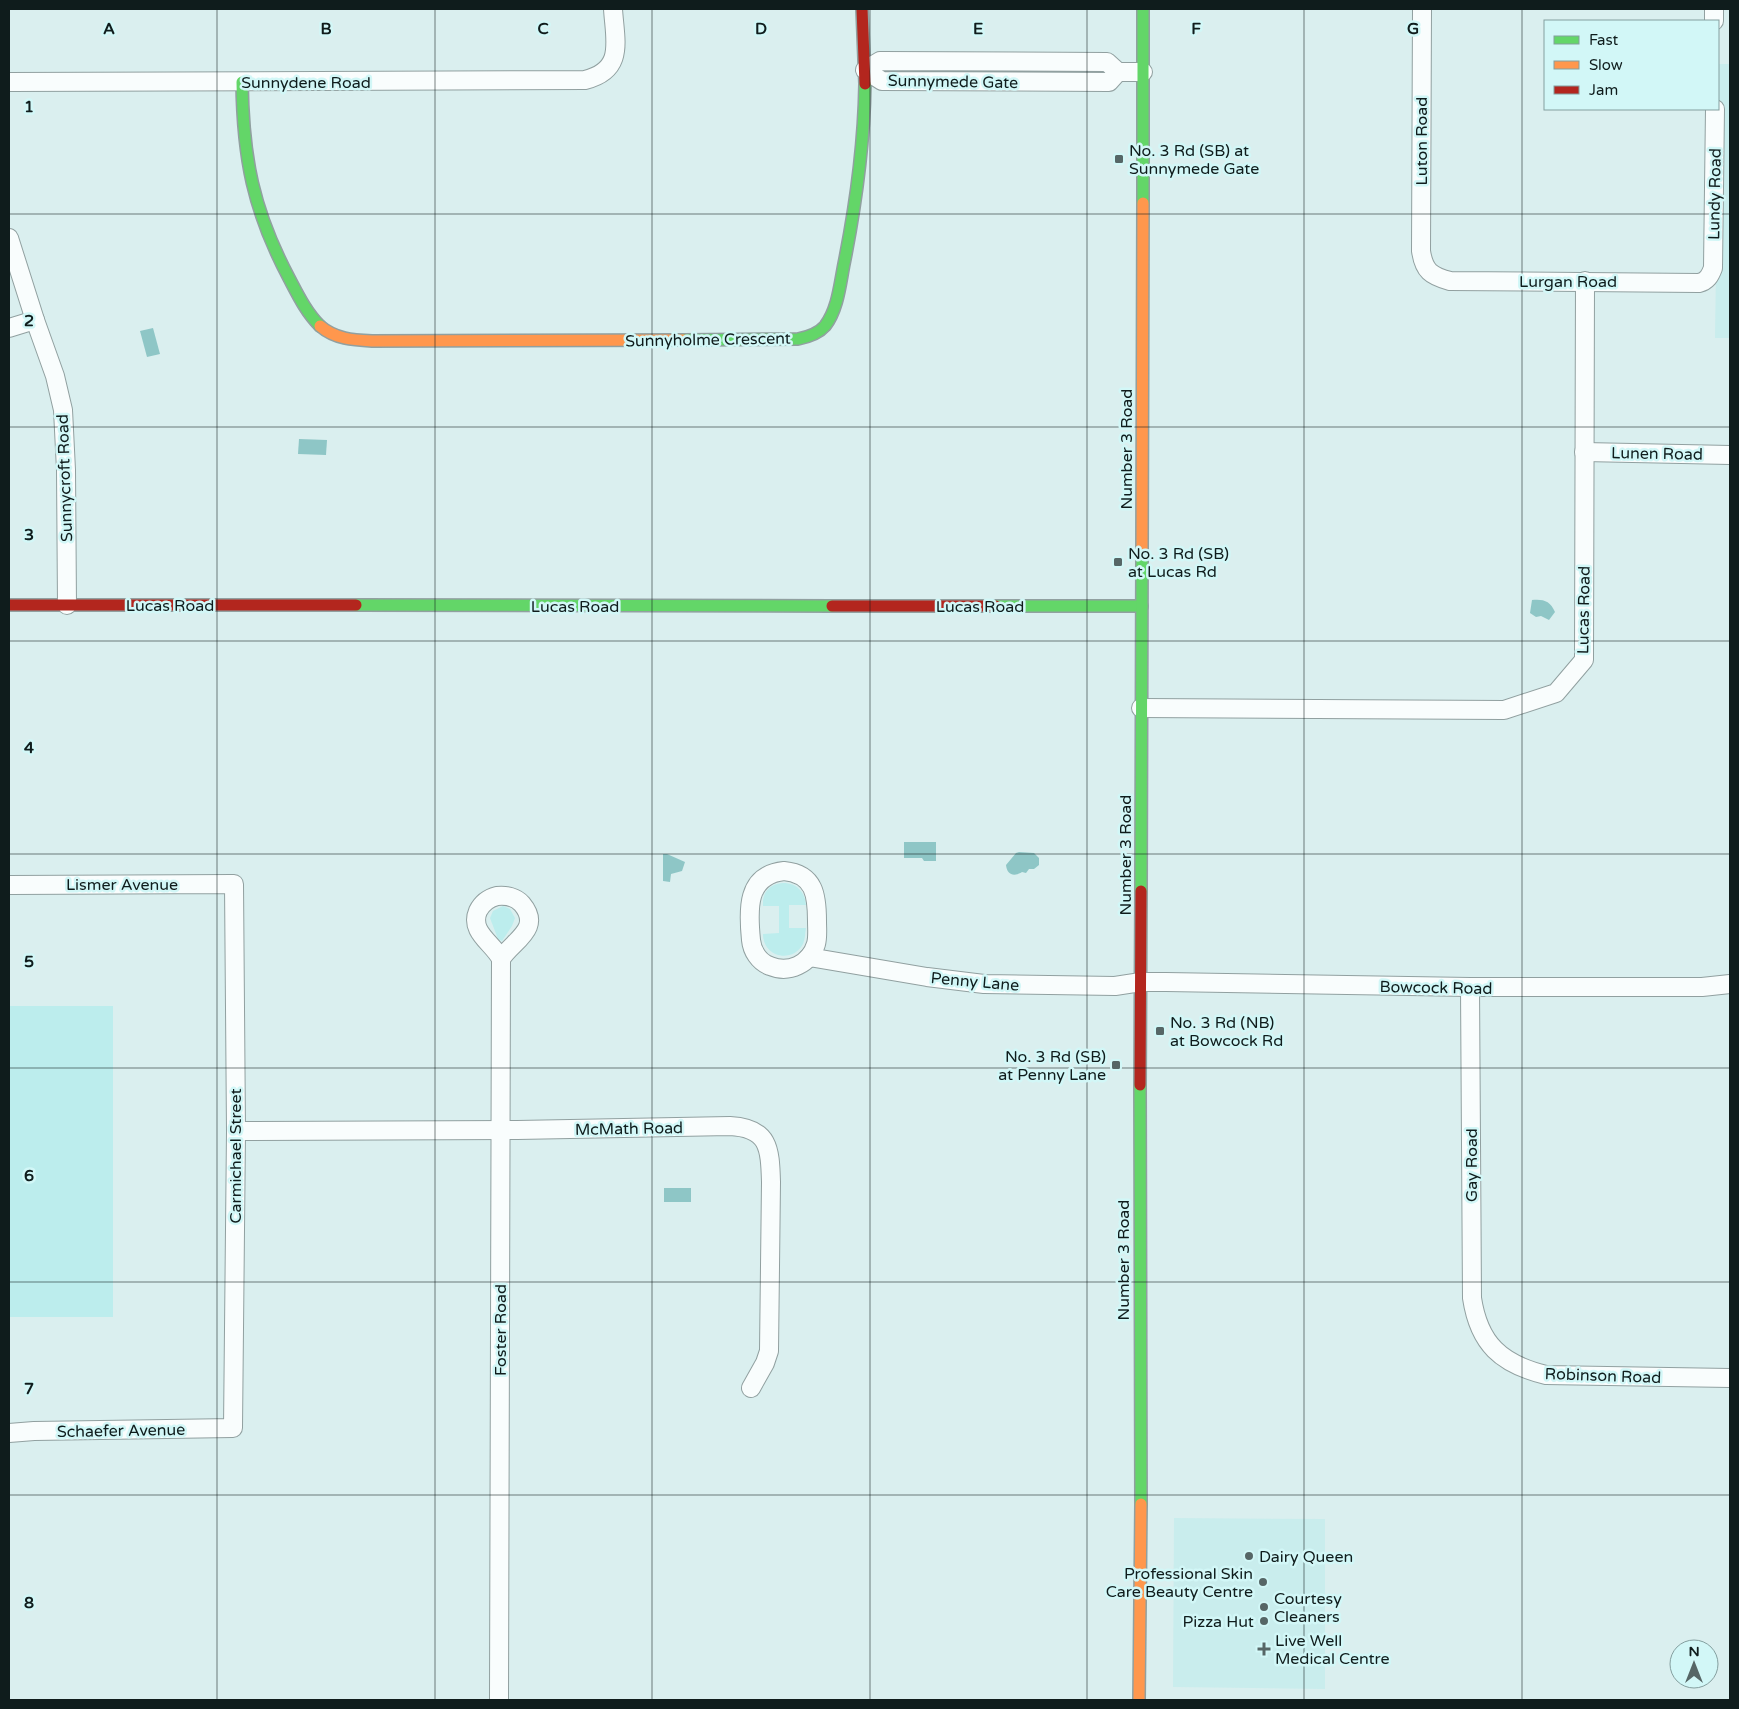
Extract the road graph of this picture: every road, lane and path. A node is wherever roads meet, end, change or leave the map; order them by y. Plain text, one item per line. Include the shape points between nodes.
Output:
1 (613, 9) edge
2 (862, 9) edge
3 (1143, 9) edge
4 (1422, 9) edge
5 (865, 70) junction
6 (1143, 72) junction
7 (9, 82) edge
8 (242, 82) junction
9 (1714, 110) edge
10 (9, 238) edge
11 (1428, 271) joint
12 (1708, 277) joint
13 (1585, 281) junction
14 (35, 320) junction
15 (9, 328) edge
16 (1584, 452) junction
17 (1730, 455) edge
18 (9, 605) edge
19 (67, 605) junction
20 (1142, 606) junction
21 (1141, 708) junction
22 (9, 884) edge
23 (234, 884) joint
24 (810, 957) junction
25 (501, 959) dead end
26 (1141, 982) junction
27 (1730, 984) edge
28 (1470, 987) junction
29 (500, 1130) junction
30 (236, 1131) junction
31 (1487, 1340) joint
32 (1730, 1378) edge
33 (751, 1388) dead end
34 (233, 1428) joint
35 (9, 1433) edge
36 (499, 1700) edge
37 (1139, 1700) edge

1 - 8 street, Sunnydene Road via 615,56 606,80
2 - 5 street, Sunnyholme Crescent
3 - 6 street, Number 3 Road
4 - 11 street, Luton Road via 1421,251 1422,262
5 - 6 street, Sunnymede Gate via 882,81 1109,82 1118,72
5 - 8 street, Sunnyholme Crescent via 860,162 848,249 831,316 813,335 784,340 372,341 325,336 305,307 261,218 247,160
6 - 20 street, Number 3 Road
7 - 8 street, Sunnydene Road
9 - 12 street, Lundy Road via 1713,268
10 - 14 street, Sunnycroft Road
11 - 13 street, Lurgan Road via 1436,278 1450,281
12 - 13 street, Lurgan Road via 1699,283
13 - 16 street, Lucas Road
14 - 15 street
14 - 19 street, Sunnycroft Road via 55,376 64,421
16 - 17 street, Lunen Road
16 - 21 street, Lucas Road via 1584,660 1556,692 1504,710
18 - 19 street, Lucas Road
19 - 20 street, Lucas Road
20 - 21 street, Number 3 Road
21 - 26 street, Number 3 Road
22 - 23 street, Lismer Avenue
23 - 30 street, Carmichael Street
24 - 24 street via 817,939 817,901 813,889 796,873 772,873 756,884 751,895 750,939 754,951 765,964 777,968 795,967
24 - 26 street, Penny Lane via 984,984 1115,986
25 - 29 street, Foster Road
26 - 28 street, Bowcock Road
26 - 37 street, Number 3 Road
27 - 28 street, Bowcock Road via 1702,987
28 - 31 street, Gay Road via 1472,1298 1479,1328
29 - 30 street, McMath Road
29 - 33 street, McMath Road via 730,1126 747,1128 760,1135 771,1161 769,1351
29 - 36 street, Foster Road
30 - 34 street, Carmichael Street
31 - 32 street, Robinson Road via 1510,1362 1546,1375
34 - 35 street, Schaefer Avenue

